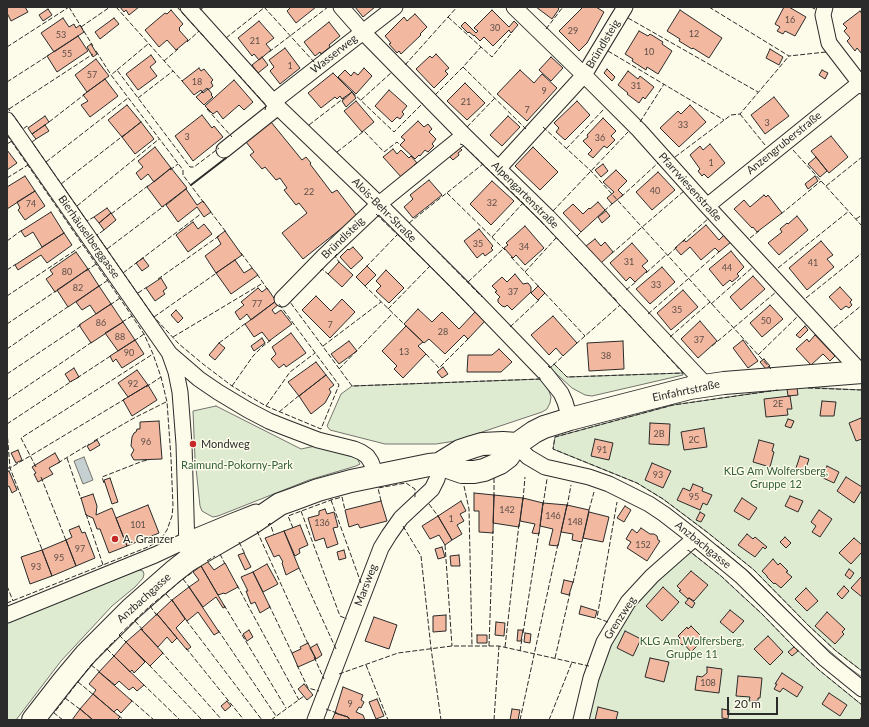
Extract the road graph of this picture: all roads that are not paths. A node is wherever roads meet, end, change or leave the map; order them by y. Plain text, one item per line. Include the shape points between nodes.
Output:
1 (188, 7) edge
2 (341, 7) edge
3 (395, 7) edge
4 (514, 7) edge
5 (625, 7) edge
6 (825, 7) edge
7 (363, 32) junction
8 (584, 75) junction
9 (861, 84) edge
10 (276, 105) junction
11 (7, 120) edge
12 (464, 135) junction
13 (224, 150) dead end
14 (498, 168) junction
15 (379, 204) junction
16 (707, 206) junction
17 (282, 300) dead end
18 (170, 354) junction
19 (862, 372) edge
20 (706, 385) junction
21 (570, 419) junction
22 (517, 444) junction
23 (439, 464) junction
24 (376, 475) junction
25 (695, 538) junction
26 (187, 550) junction
27 (7, 615) edge
28 (862, 689) edge
29 (32, 720) edge
30 (315, 720) edge
31 (581, 720) edge

1 - 10 street, Alois-Behr-Straße
2 - 7 street, Alpengartenstraße
3 - 7 street, Wasserweg
4 - 8 street, Pfarrwiesenstraße
5 - 8 street, Bründlsteig
6 - 9 street via 823,15 829,43
7 - 10 street, Wasserweg
7 - 12 street, Alpengartenstraße
8 - 14 street, Bründlsteig
8 - 16 street, Pfarrwiesenstraße via 639,130
9 - 16 street, Anzengruberstraße
10 - 13 street, Wasserweg
10 - 15 street, Alois-Behr-Straße
11 - 18 street, Bierhäuselberggasse
12 - 14 street, Alpengartenstraße
12 - 15 street, Bründlsteig
14 - 20 street, Alpengartenstraße via 548,217
15 - 17 street, Bründlsteig
15 - 21 street, Alois-Behr-Straße via 545,373 561,393
16 - 19 street, Pfarrwiesenstraße
18 - 24 street, Bierhäuselberggasse via 218,392 269,421 318,440 361,452 371,462
18 - 26 street, Bierhäuselberggasse via 180,392
19 - 20 street, Einfahrtstraße
20 - 21 street, Einfahrtstraße
21 - 22 street, Einfahrtstraße via 544,427
22 - 23 street, Anzbachgasse via 472,446
22 - 25 street, Anzbachgasse via 528,457 544,467 601,481 631,494 664,514
23 - 24 street, Anzbachgasse
23 - 30 street, Marsweg via 437,479 432,489 402,518 381,548
24 - 26 street, Anzbachgasse via 294,498 280,504 252,523
25 - 28 street, Anzbachgasse via 741,576 825,659
25 - 31 street, Grenzweg via 652,576 628,602 604,642 591,678
26 - 27 street via 155,555
26 - 29 street, Anzbachgasse via 160,583 86,654

